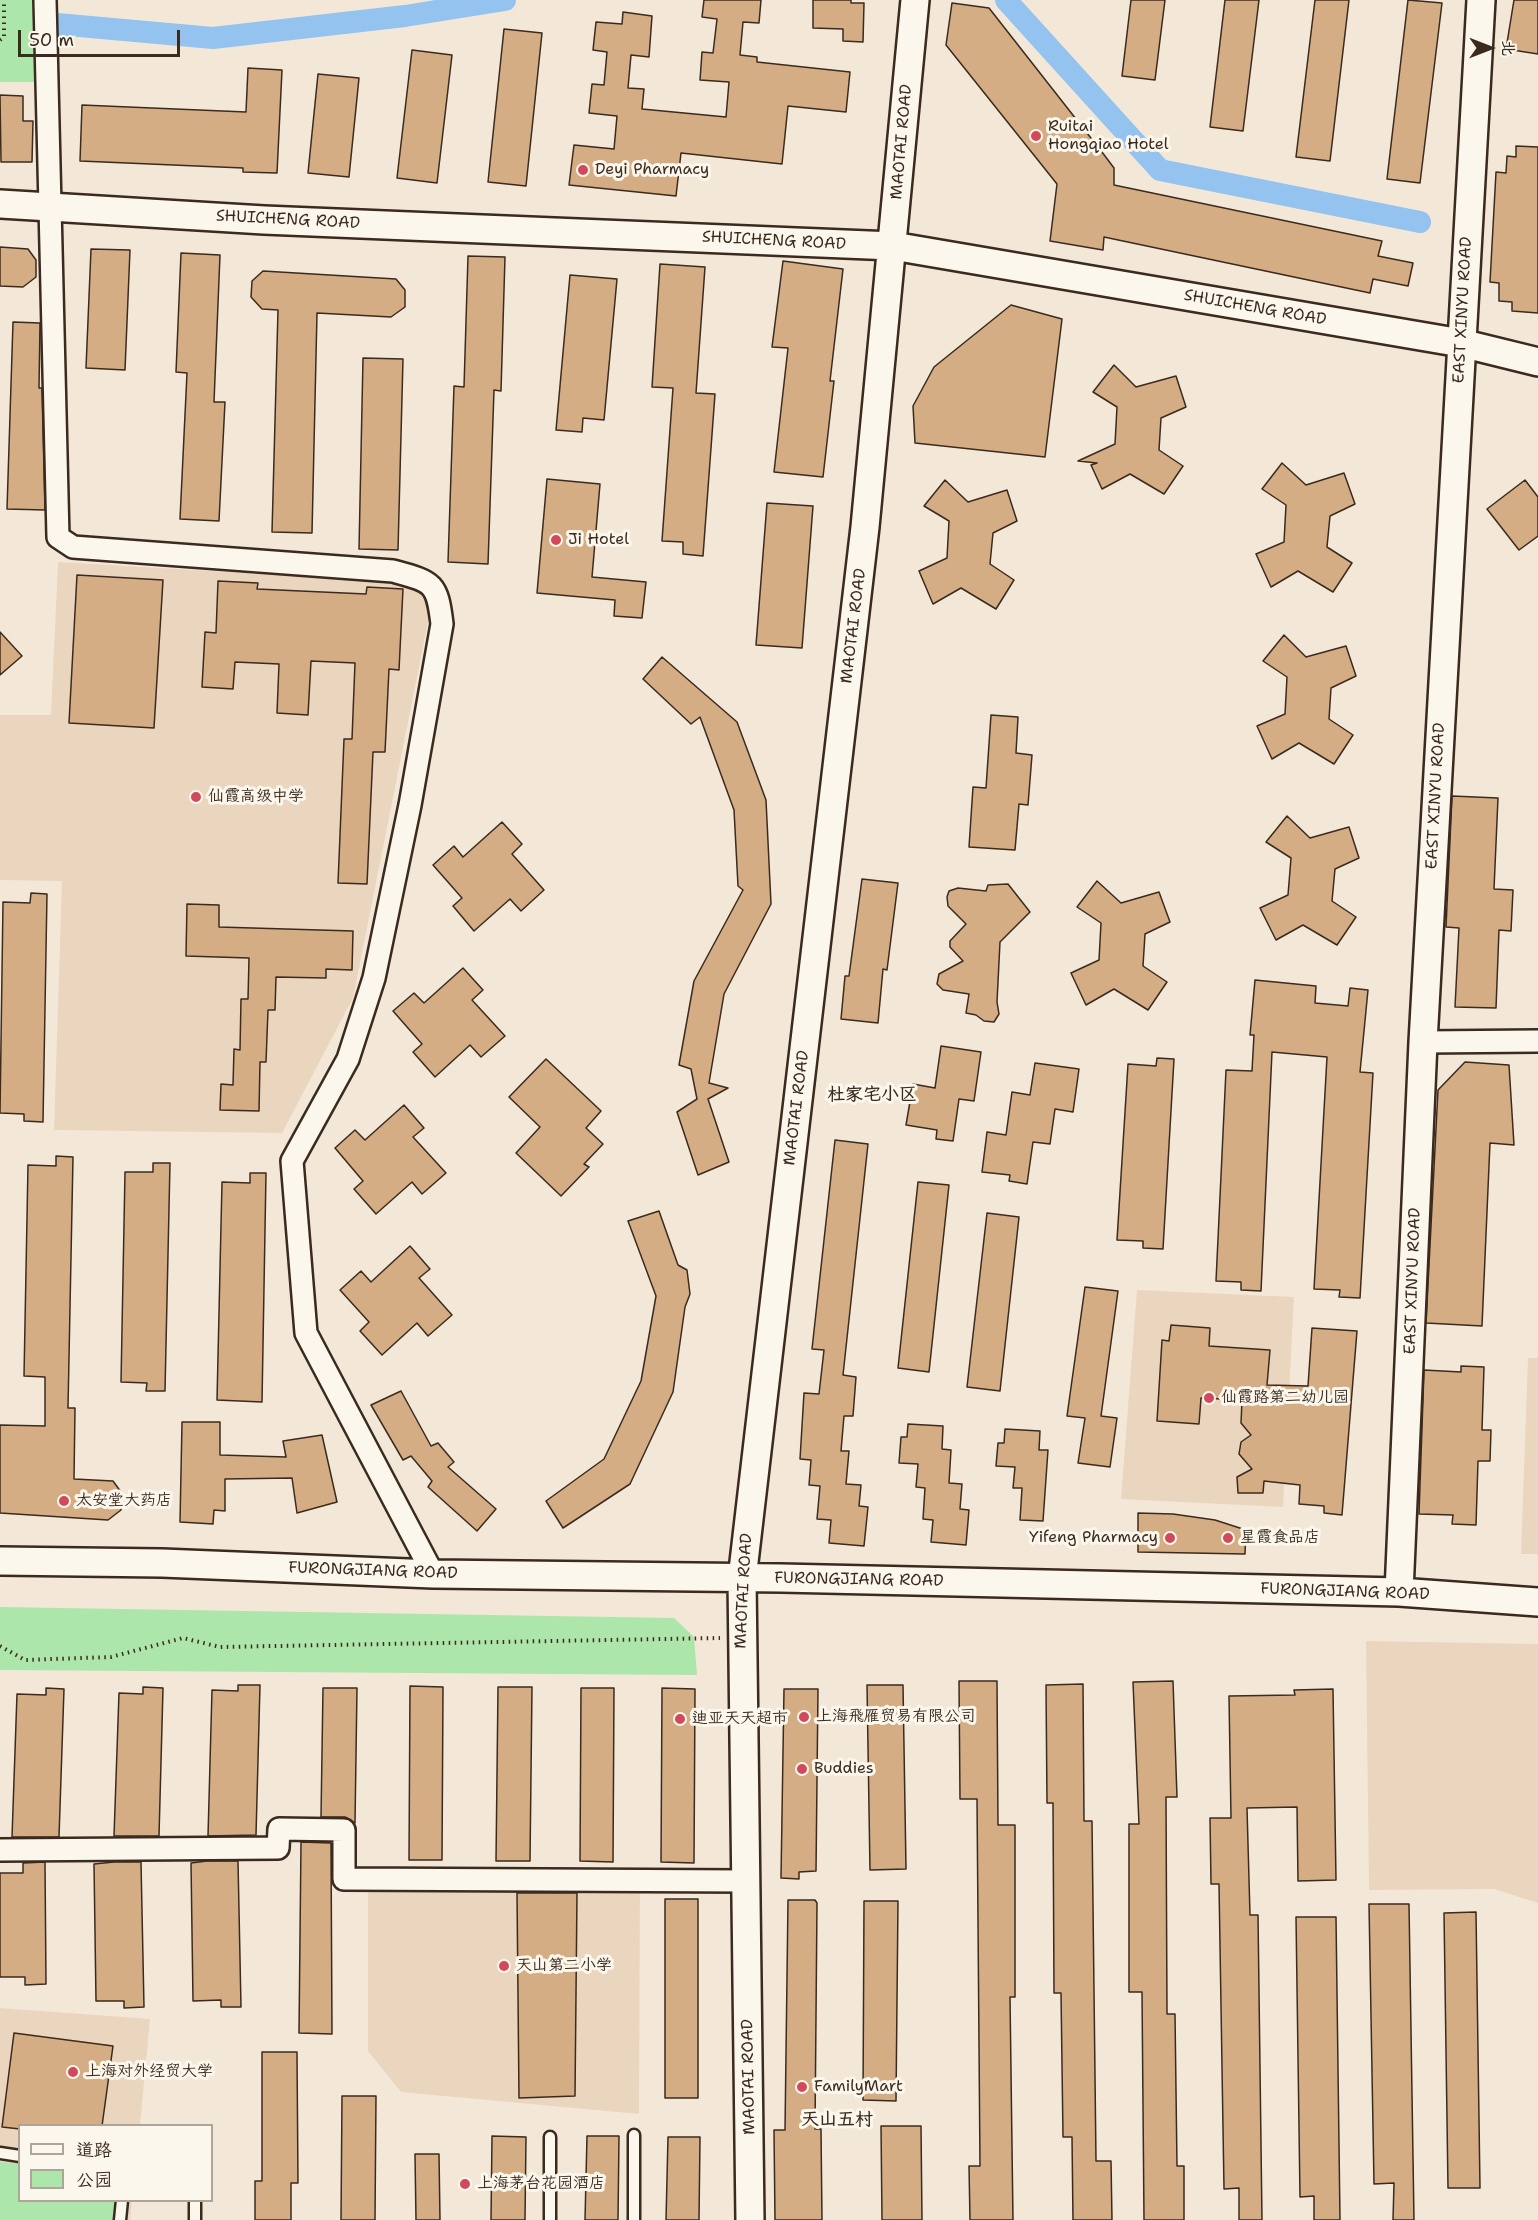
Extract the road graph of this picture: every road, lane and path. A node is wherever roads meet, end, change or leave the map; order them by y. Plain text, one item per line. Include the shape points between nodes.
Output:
1 (4, 0) edge
2 (45, 0) edge
3 (915, 0) edge
4 (1481, 0) edge
5 (0, 40) edge
6 (0, 204) edge
7 (48, 206) junction
8 (893, 246) junction
9 (1461, 344) junction
10 (1538, 362) edge
11 (1538, 1041) edge
12 (1423, 1042) junction
13 (0, 1562) edge
14 (433, 1574) junction
15 (742, 1579) junction
16 (1399, 1592) junction
17 (1538, 1602) edge
18 (741, 1640) junction
19 (0, 1646) edge
20 (0, 1850) edge
21 (745, 1881) junction
22 (634, 2135) dead end
23 (550, 2137) dead end
24 (0, 2153) edge
25 (18, 2156) edge
26 (122, 2202) edge
27 (195, 2202) edge
28 (120, 2220) edge
29 (195, 2220) edge
30 (550, 2220) edge
31 (634, 2220) edge
32 (750, 2220) edge

1 - 5 path via 4,37
2 - 7 street
3 - 8 street, MAOTAI ROAD
4 - 9 street, EAST XINYU ROAD
6 - 7 street, SHUICHENG ROAD
7 - 8 street, SHUICHENG ROAD via 264,220
7 - 14 street via 58,537 73,547 393,571 427,580 439,597 442,624 435,668 374,978 348,1059 292,1161 306,1333
8 - 9 street, SHUICHENG ROAD
8 - 15 street, MAOTAI ROAD via 865,527
9 - 10 street, SHUICHENG ROAD
9 - 12 street, EAST XINYU ROAD
11 - 12 street
12 - 16 street, EAST XINYU ROAD
13 - 14 street, FURONGJIANG ROAD via 162,1563
14 - 15 street, FURONGJIANG ROAD
15 - 16 street, FURONGJIANG ROAD
15 - 18 street, MAOTAI ROAD
16 - 17 street, FURONGJIANG ROAD
18 - 19 path via 694,1637 220,1647 183,1638 111,1657 25,1660
18 - 21 street, MAOTAI ROAD
20 - 21 street via 278,1848 279,1829 344,1830 344,1879
21 - 32 street, MAOTAI ROAD
22 - 31 lane
23 - 30 lane
24 - 25 lane
26 - 28 lane
27 - 29 lane

